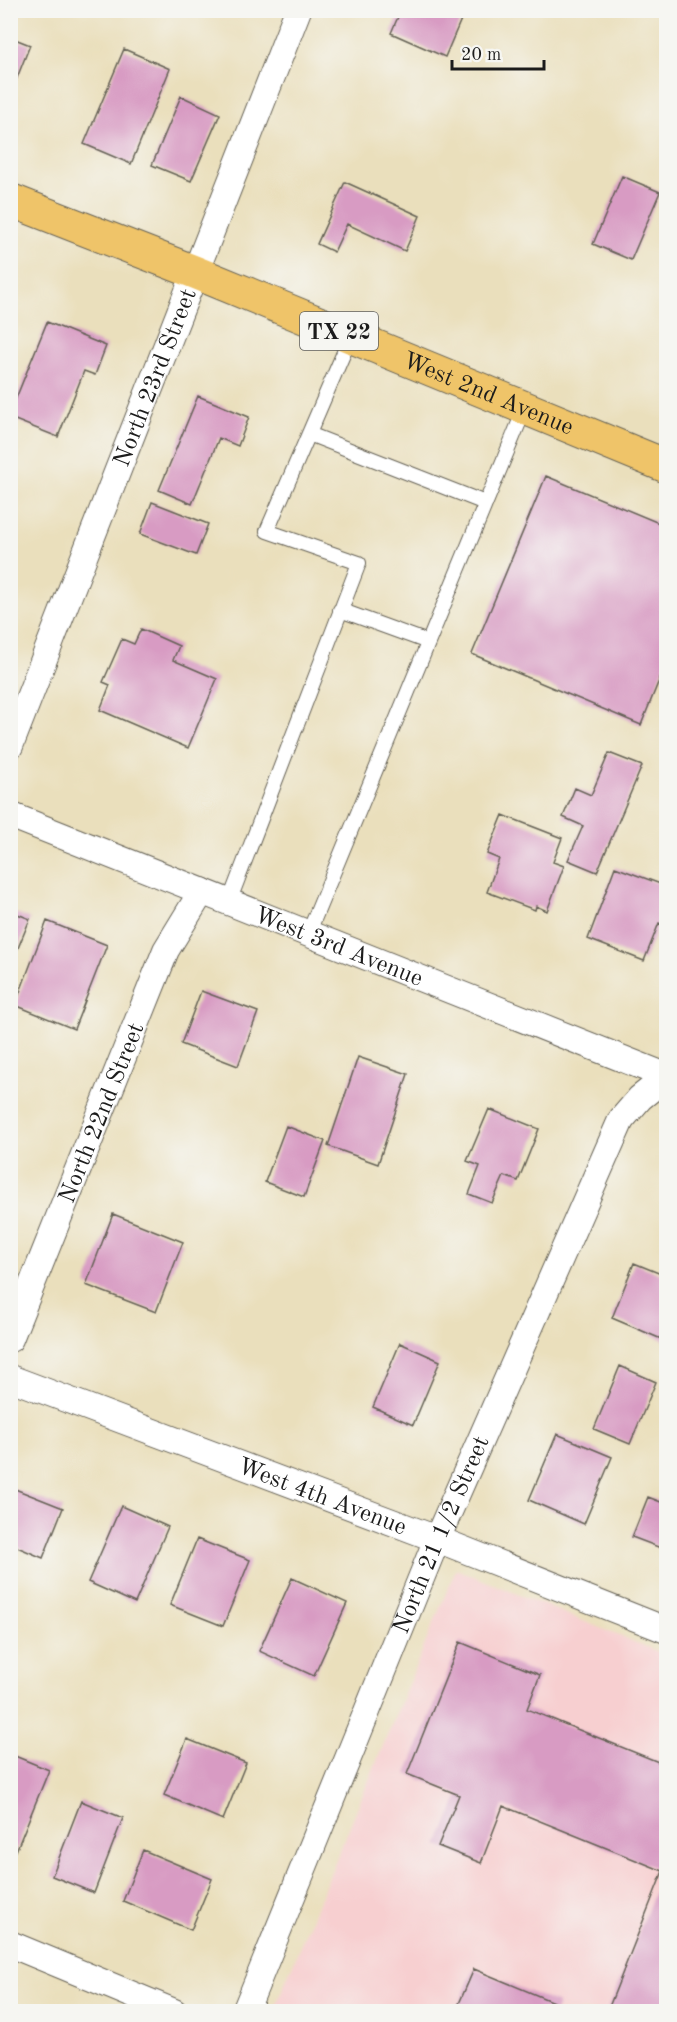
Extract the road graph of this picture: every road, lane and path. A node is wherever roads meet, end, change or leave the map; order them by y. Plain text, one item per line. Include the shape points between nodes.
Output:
1 (298, 10) edge
2 (10, 200) edge
3 (196, 273) junction
4 (351, 336) junction
5 (525, 408) junction
6 (309, 434) junction
7 (666, 466) edge
8 (485, 503) junction
9 (340, 610) junction
10 (428, 642) junction
11 (10, 746) edge
12 (10, 814) edge
13 (202, 891) junction
14 (229, 903) junction
15 (308, 934) junction
16 (666, 1076) edge
17 (10, 1339) edge
18 (10, 1378) edge
19 (437, 1539) junction
20 (666, 1630) edge
21 (10, 1944) edge
22 (174, 2012) edge
23 (245, 2012) edge

1 - 3 street, North 23rd Street
2 - 3 main road, West 2nd Avenue / TX 22
3 - 4 main road, West 2nd Avenue / TX 22
3 - 11 street, North 23rd Street
4 - 5 main road, West 2nd Avenue / TX 22
4 - 6 lane
5 - 7 main road, West 2nd Avenue / TX 22
5 - 8 lane
6 - 8 lane
6 - 9 lane via 267,531 359,563
8 - 10 lane
9 - 10 lane
9 - 14 lane
10 - 15 lane
12 - 13 street, West 3rd Avenue
13 - 14 street, West 3rd Avenue
13 - 17 street, North 22nd Street via 166,950
14 - 15 street, West 3rd Avenue
15 - 16 street, West 3rd Avenue
16 - 19 street, North 21 1/2 Street via 621,1120
18 - 19 street, West 4th Avenue
19 - 20 street, West 4th Avenue
19 - 23 street, North 21 1/2 Street
21 - 22 street

